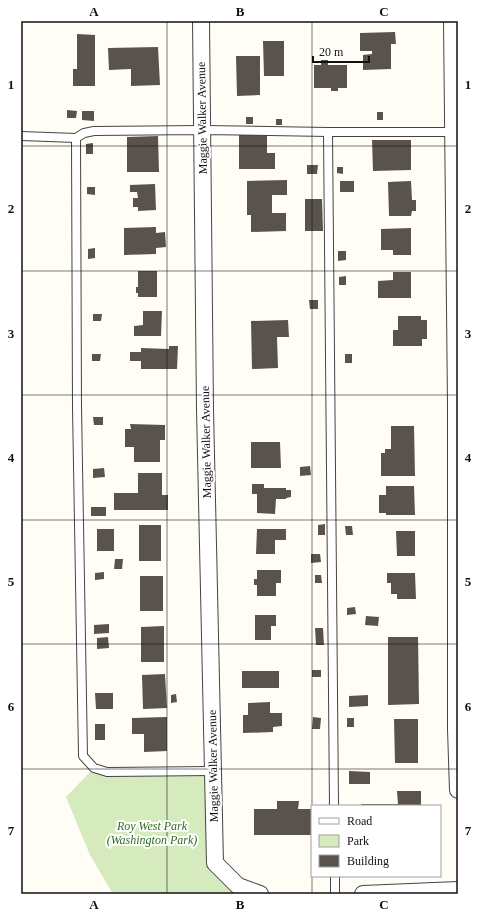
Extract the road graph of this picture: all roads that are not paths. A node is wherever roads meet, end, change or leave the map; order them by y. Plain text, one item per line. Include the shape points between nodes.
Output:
1 (201, 21) edge
2 (452, 21) edge
3 (202, 130) junction
4 (328, 132) junction
5 (456, 132) edge
6 (21, 136) edge
7 (76, 138) junction
8 (213, 771) junction
9 (458, 790) edge
10 (334, 805) edge
11 (335, 877) edge
12 (458, 890) edge
13 (260, 894) edge
14 (335, 894) edge
15 (363, 894) edge

1 - 3 street, Maggie Walker Avenue
2 - 5 street
3 - 4 lane
3 - 7 lane via 94,131
3 - 8 street, Maggie Walker Avenue
4 - 5 lane
4 - 10 lane
5 - 9 street
6 - 7 lane
7 - 8 lane via 77,407 83,756 94,768 107,772
8 - 13 street, Maggie Walker Avenue via 215,864 238,886
11 - 14 lane
12 - 15 street

